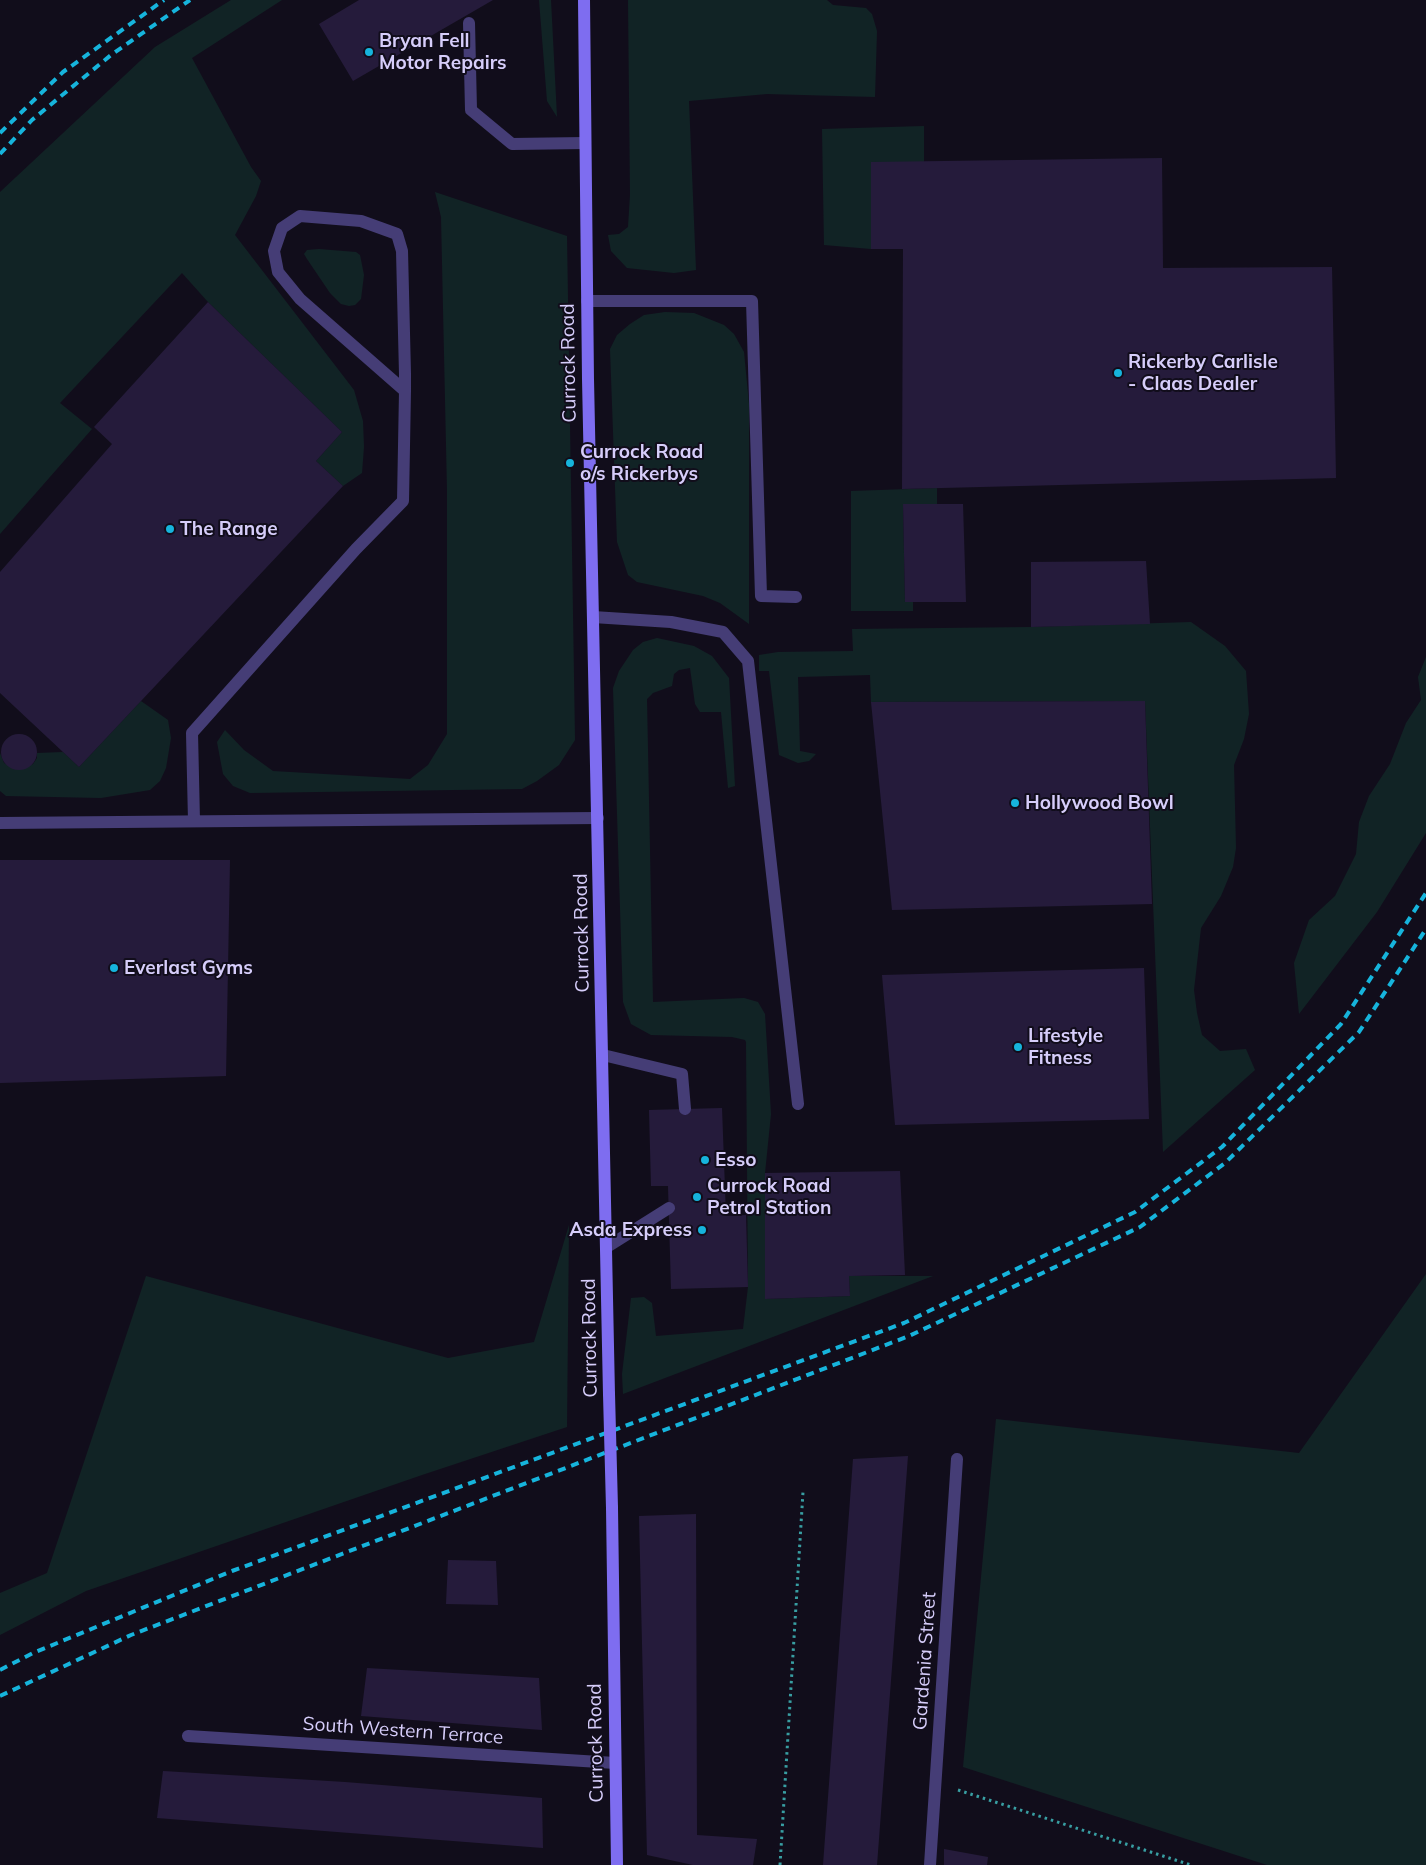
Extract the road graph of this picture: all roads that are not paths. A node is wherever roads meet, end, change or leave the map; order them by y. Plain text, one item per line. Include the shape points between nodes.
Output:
1 (584, 0) edge
2 (470, 22) dead end
3 (585, 143) junction
4 (587, 301) junction
5 (405, 391) junction
6 (796, 598) dead end
7 (593, 616) junction
8 (598, 818) junction
9 (194, 821) junction
10 (0, 823) edge
11 (603, 1055) junction
12 (798, 1104) dead end
13 (685, 1109) dead end
14 (669, 1208) dead end
15 (607, 1246) junction
16 (957, 1459) dead end
17 (188, 1736) dead end
18 (615, 1763) junction
19 (617, 1865) edge
20 (930, 1865) edge

1 - 3 street, Currock Road
2 - 3 street via 471,110 512,144
3 - 4 street, Currock Road
4 - 6 street via 752,301 761,596
4 - 7 street, Currock Road
5 - 5 street via 402,251 397,234 361,221 300,216 282,228 274,251 278,272 300,299
5 - 9 street via 403,501 192,733
7 - 8 street, Currock Road
7 - 12 street via 671,622 723,632 748,661
8 - 9 street
8 - 11 street, Currock Road
9 - 10 street
11 - 13 street via 682,1074
11 - 15 street, Currock Road
14 - 15 street
15 - 18 street, Currock Road, bridge
16 - 20 street, Gardenia Street
17 - 18 street, South Western Terrace
18 - 19 street, Currock Road

